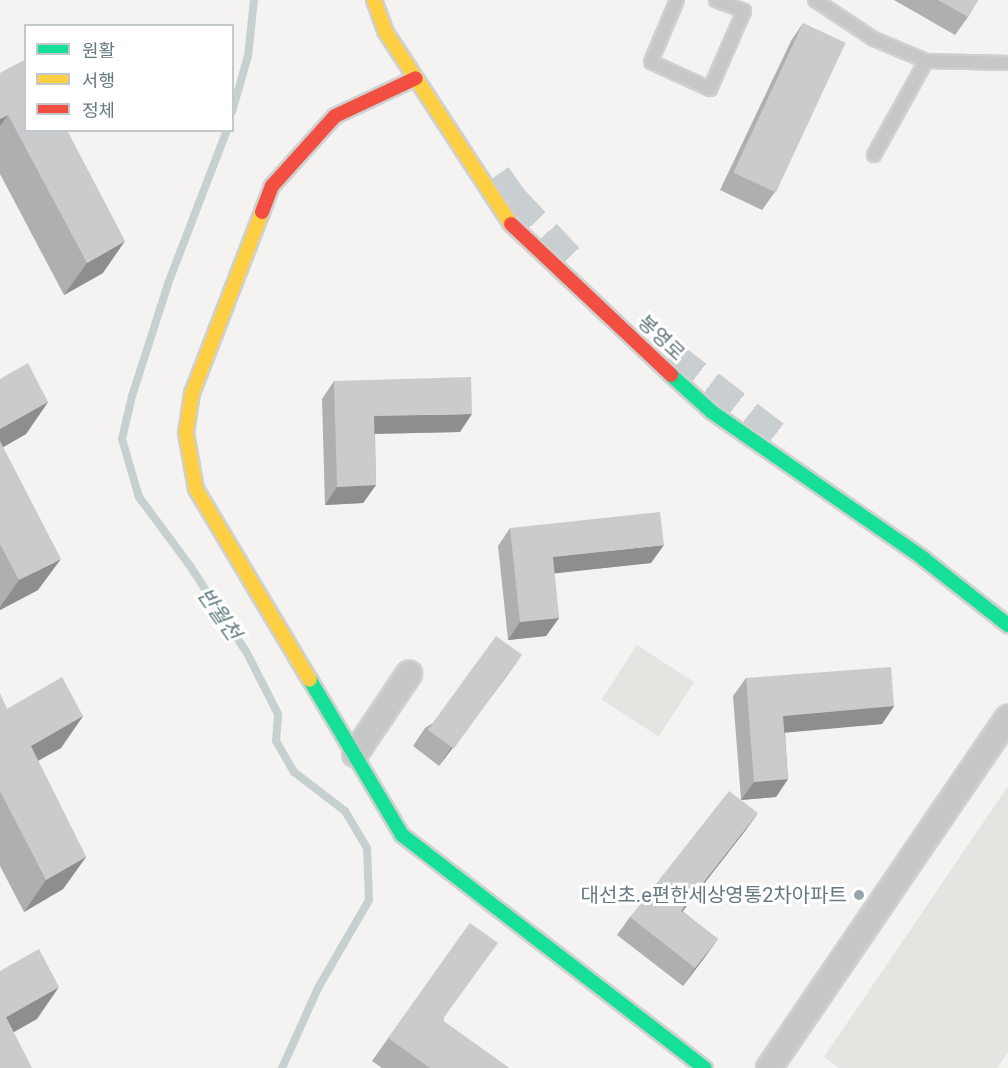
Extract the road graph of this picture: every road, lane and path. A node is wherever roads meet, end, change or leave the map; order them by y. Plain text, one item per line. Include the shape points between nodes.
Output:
1 (374, 0) edge
2 (677, 0) edge
3 (716, 0) edge
4 (815, 0) edge
5 (926, 61) junction
6 (1008, 63) edge
7 (416, 78) junction
8 (874, 155) dead end
9 (1008, 625) edge
10 (409, 675) dead end
11 (1008, 717) edge
12 (355, 754) junction
13 (705, 1068) edge
14 (769, 1068) edge

1 - 7 main road, 봉영로 via 385,31
2 - 3 lane via 651,62 711,89 744,11
4 - 5 lane via 874,39
5 - 6 lane
5 - 8 lane
7 - 9 main road, 봉영로 via 515,230 712,412 924,559
7 - 12 main road via 334,116 272,186 192,393 186,433 196,489
10 - 12 street
11 - 14 street
12 - 13 main road via 402,835

